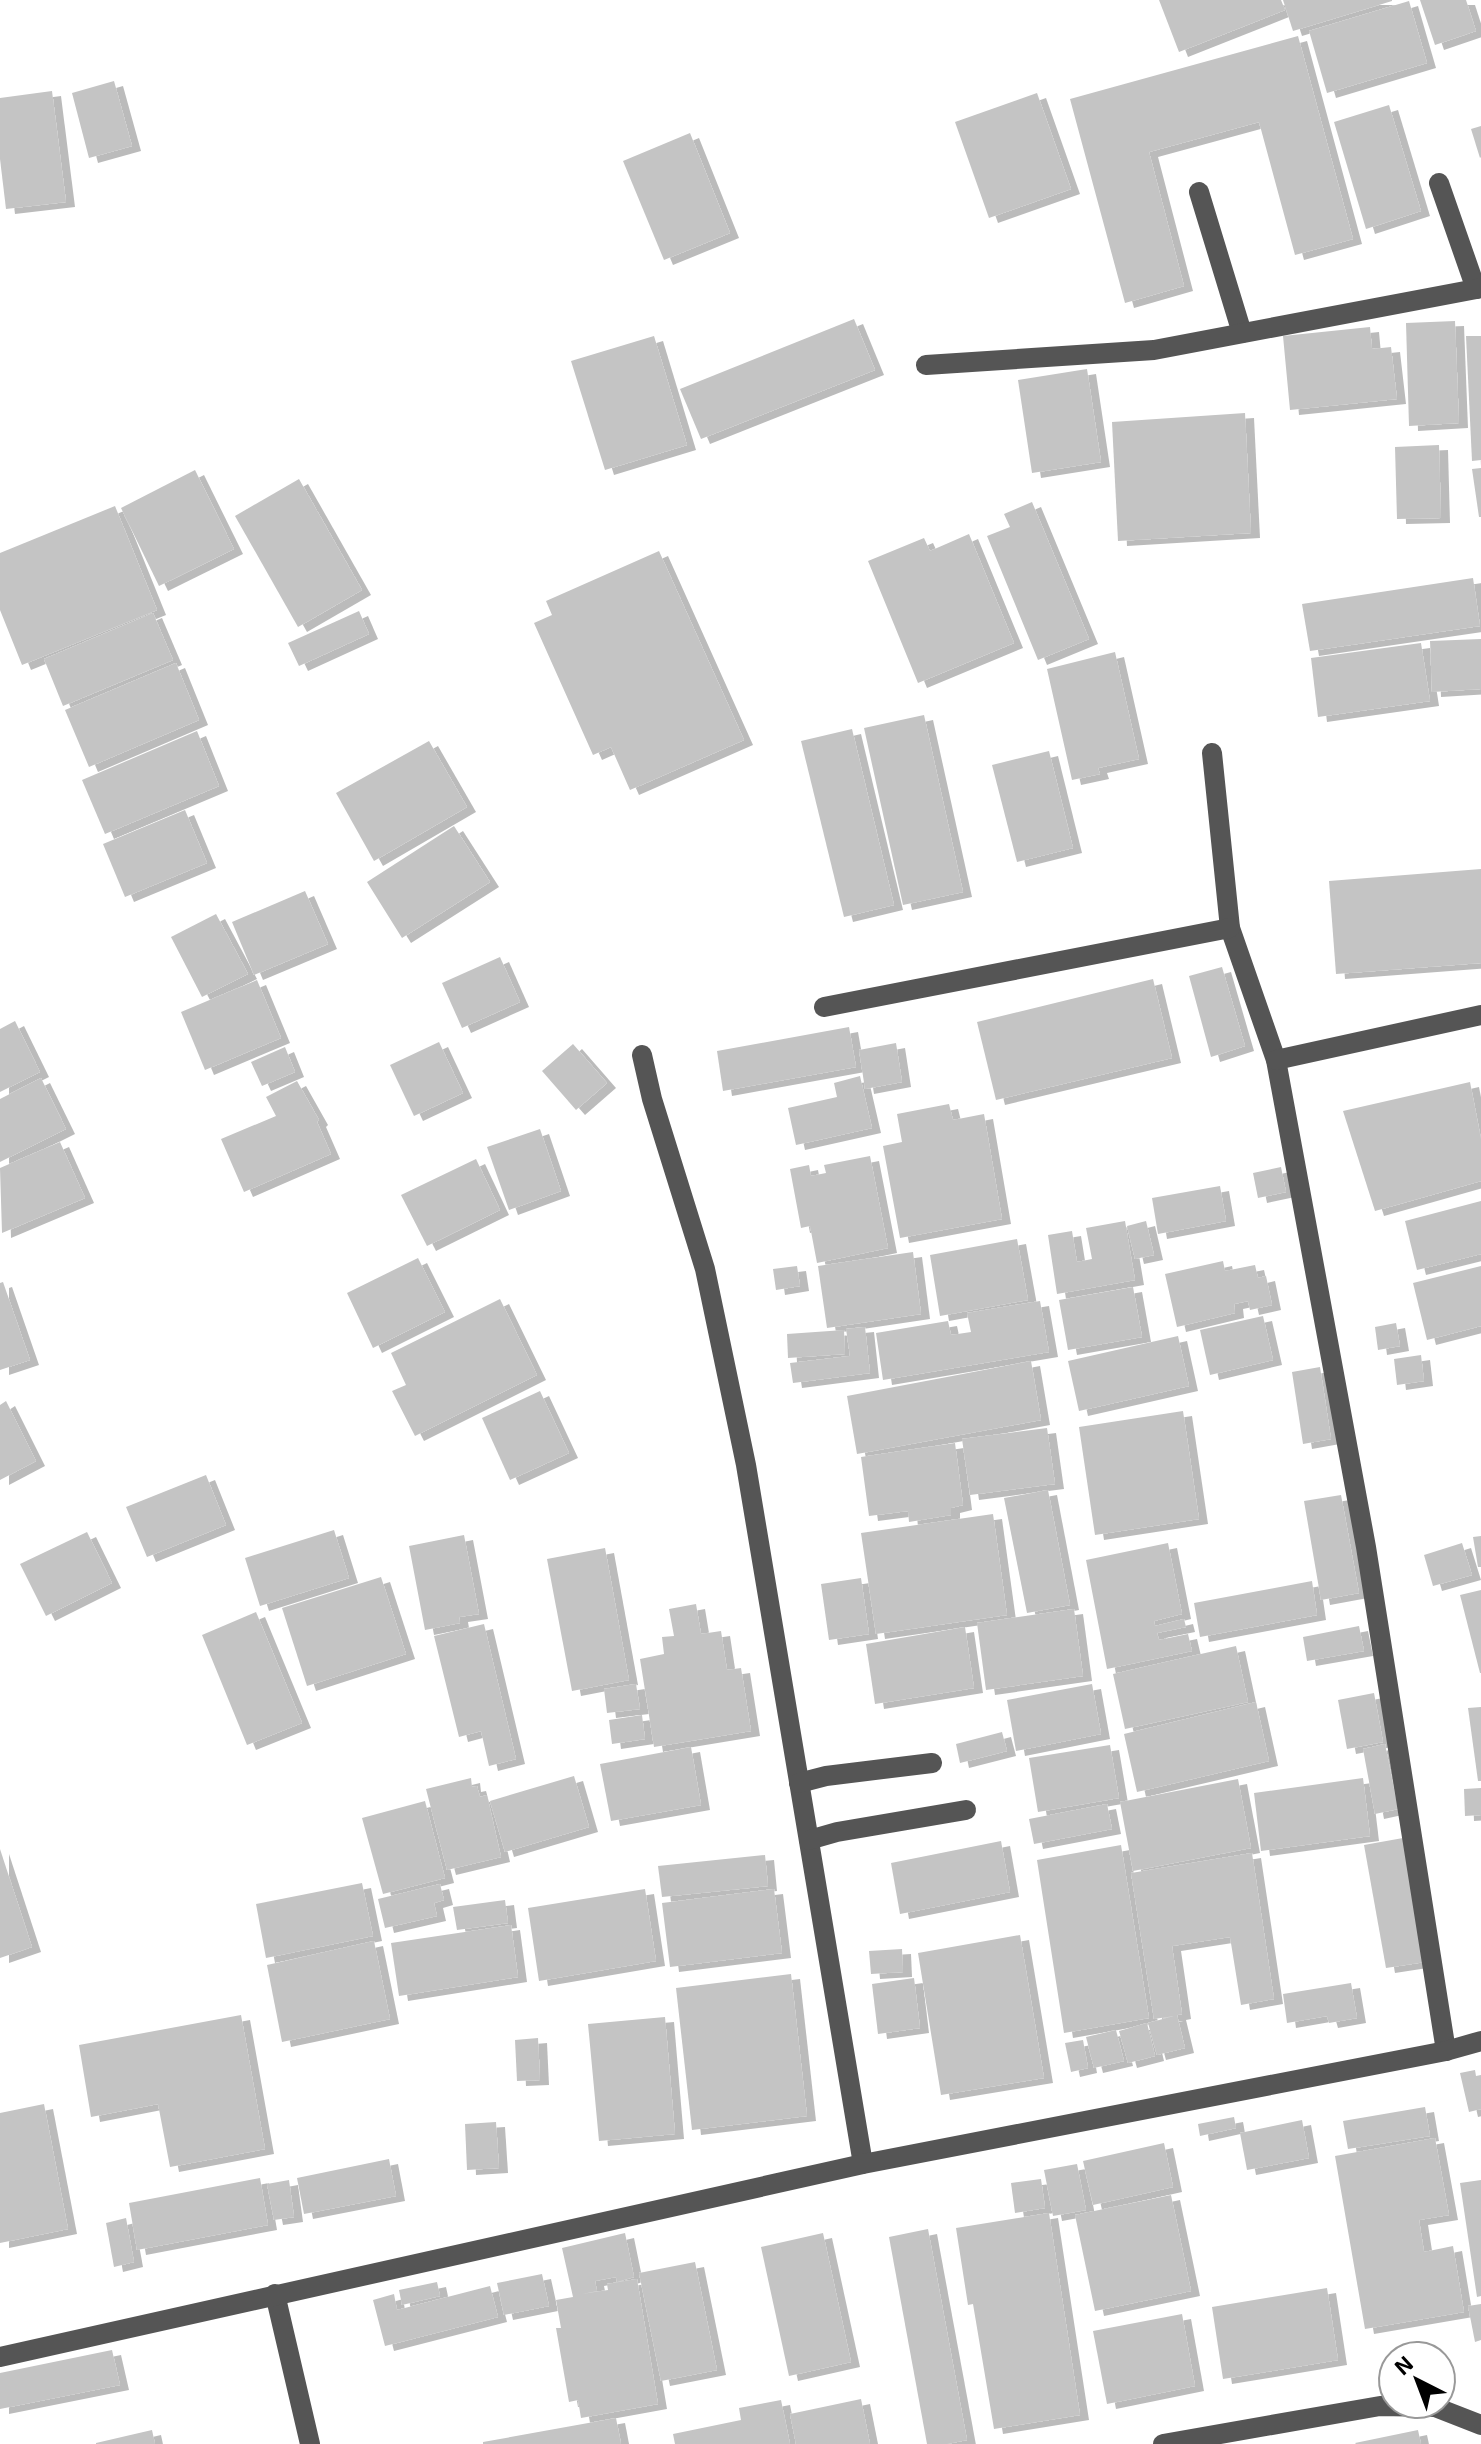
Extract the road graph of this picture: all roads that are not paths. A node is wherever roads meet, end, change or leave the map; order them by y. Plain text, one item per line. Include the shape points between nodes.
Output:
1 (1439, 183) dead end
2 (1199, 192) dead end
3 (1479, 288) edge
4 (1242, 333) junction
5 (926, 365) dead end
6 (1212, 753) dead end
7 (1230, 928) junction
8 (824, 1007) dead end
9 (1481, 1015) edge
10 (642, 1055) dead end
11 (1276, 1060) junction
12 (932, 1763) dead end
13 (799, 1783) junction
14 (966, 1810) dead end
15 (809, 1840) junction
16 (1481, 2041) edge
17 (1446, 2051) junction
18 (863, 2164) junction
19 (275, 2294) junction
20 (0, 2357) edge
21 (1481, 2425) edge
22 (310, 2444) edge
23 (1163, 2444) edge

1 - 3 street
2 - 4 street
3 - 4 street
4 - 5 street via 1154,350
6 - 7 street
7 - 8 street
7 - 11 street
9 - 11 street
10 - 13 street via 705,1269 746,1465
11 - 17 street via 1366,1547
12 - 13 street
13 - 15 street
14 - 15 street
15 - 18 street
16 - 17 street
17 - 18 street
18 - 19 street
19 - 20 street
19 - 22 street
21 - 23 street via 1435,2407 1380,2406

